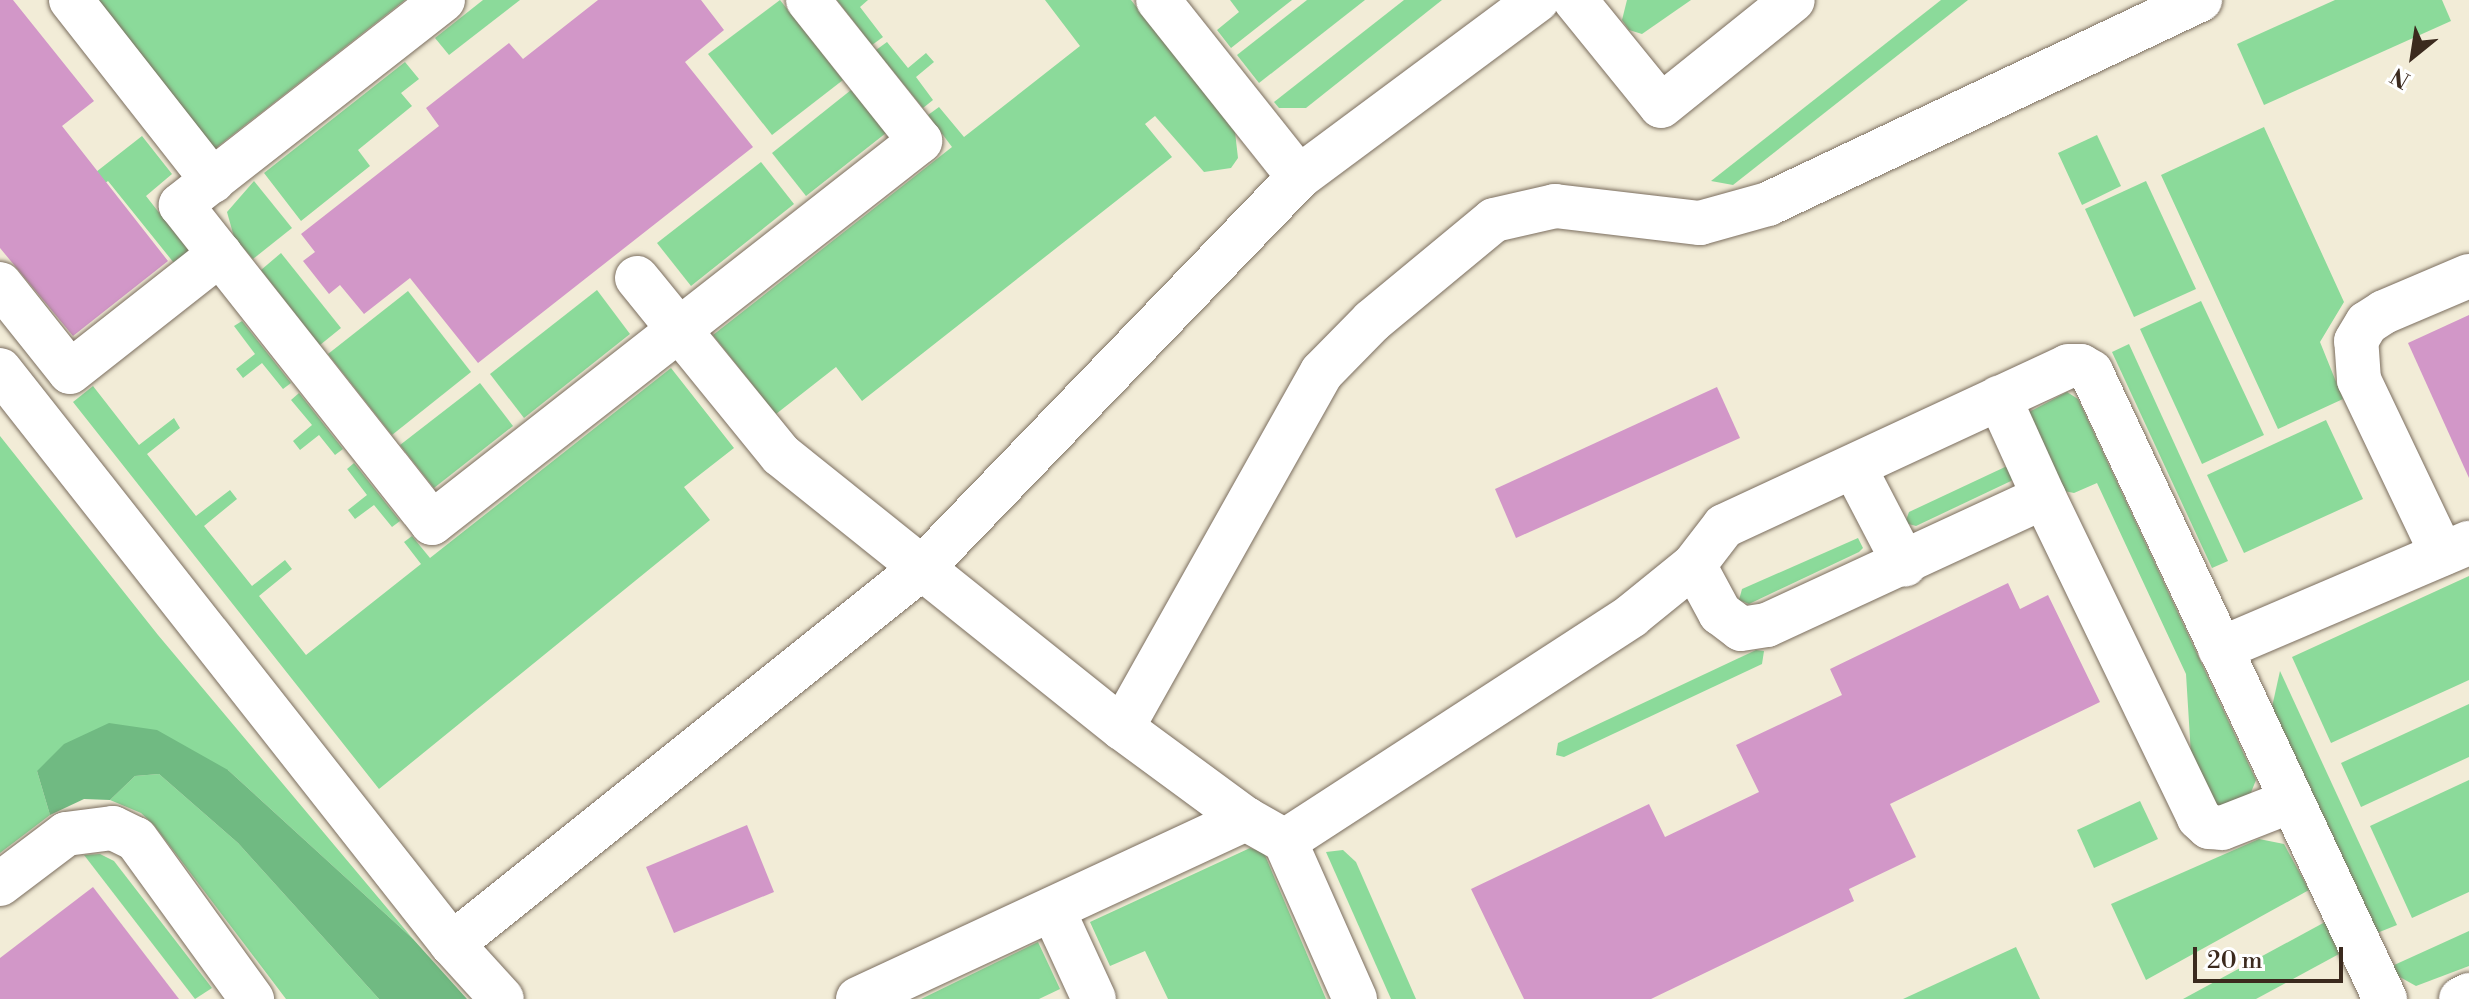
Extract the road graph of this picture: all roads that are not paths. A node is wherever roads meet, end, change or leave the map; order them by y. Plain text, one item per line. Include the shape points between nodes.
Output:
1 (71, 0) edge
2 (443, 0) edge
3 (808, 0) edge
4 (1158, 0) edge
5 (1537, 0) edge
6 (1575, 0) edge
7 (1793, 0) edge
8 (2200, 0) edge
9 (1299, 177) junction
10 (213, 181) junction
11 (220, 254) junction
12 (2469, 276) edge
13 (637, 278) dead end
14 (0, 284) edge
15 (678, 330) junction
16 (0, 370) edge
17 (1999, 398) junction
18 (1854, 467) junction
19 (2044, 497) junction
20 (2456, 549) edge
21 (1694, 565) junction
22 (1905, 565) junction
23 (922, 568) junction
24 (2220, 649) junction
25 (1122, 728) junction
26 (2291, 801) junction
27 (1246, 819) junction
28 (1285, 841) junction
29 (0, 884) edge
30 (1053, 910) junction
31 (452, 944) junction
32 (877, 995) edge
33 (2469, 995) edge
34 (252, 999) edge
35 (502, 999) edge
36 (1094, 999) edge
37 (1355, 999) edge
38 (2385, 999) edge
39 (2461, 999) edge

1 - 10 street
2 - 10 street
3 - 15 street via 920,141
4 - 9 street
5 - 9 street
6 - 7 street via 1661,106
8 - 25 street via 1768,204 1700,223 1555,206 1494,220 1372,321 1322,372
9 - 23 street
10 - 11 street via 181,205
11 - 14 street via 70,372
11 - 15 street via 432,523
12 - 20 street via 2384,312 2367,323 2356,341 2359,380
13 - 15 street
15 - 23 street via 756,430
16 - 31 street
17 - 18 street
17 - 19 street
17 - 24 street via 2068,366 2091,372
18 - 21 street via 1724,526
18 - 22 street
19 - 22 street
19 - 26 street via 2199,818 2209,827 2222,828
20 - 24 street
21 - 22 street via 1720,613 1741,629 1767,625
21 - 28 street via 1631,616
23 - 25 street
23 - 31 street
24 - 26 street
25 - 27 street
26 - 38 street
27 - 28 street
27 - 30 street
28 - 37 street
29 - 34 street via 66,834 113,828 136,839
30 - 32 street
30 - 36 street
31 - 35 street
33 - 39 street

